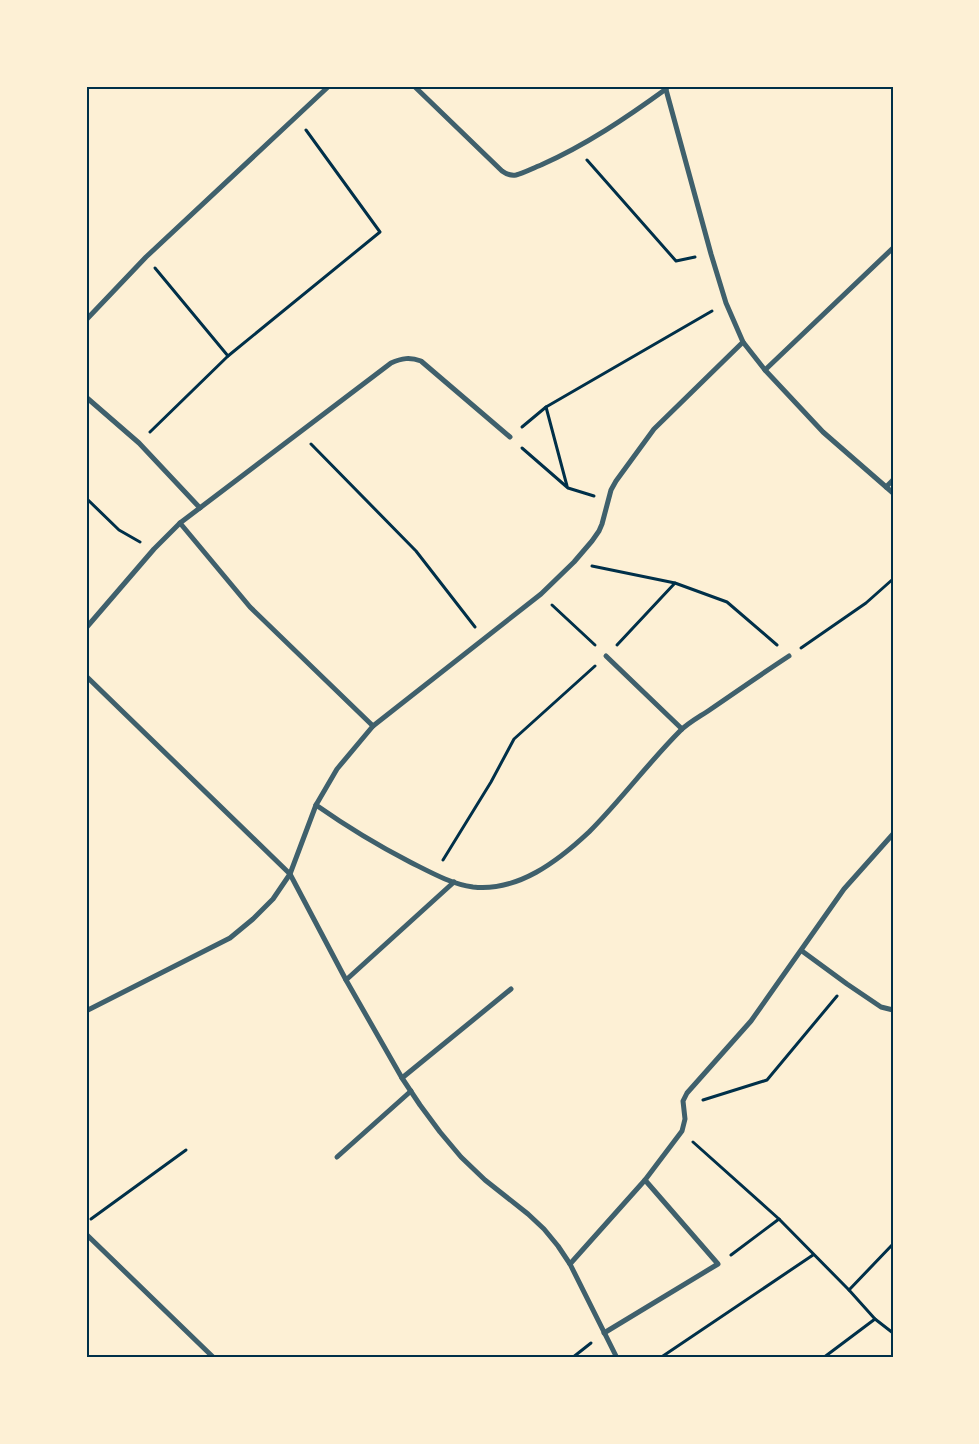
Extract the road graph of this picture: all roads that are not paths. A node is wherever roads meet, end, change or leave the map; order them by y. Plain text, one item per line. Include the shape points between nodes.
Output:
1 (329, 86) edge
2 (414, 86) edge
3 (665, 88) edge
4 (893, 248) edge
5 (86, 320) edge
6 (743, 342) junction
7 (765, 370) junction
8 (86, 397) edge
9 (510, 437) road end
10 (893, 480) edge
11 (886, 487) junction
12 (893, 493) edge
13 (200, 508) junction
14 (180, 523) junction
15 (86, 628) edge
16 (606, 656) road end
17 (790, 656) road end
18 (86, 676) edge
19 (372, 726) junction
20 (682, 730) junction
21 (316, 805) junction
22 (893, 834) edge
23 (290, 874) junction
24 (454, 882) junction
25 (802, 952) junction
26 (346, 980) junction
27 (511, 989) dead end
28 (893, 1010) edge
29 (86, 1011) edge
30 (402, 1078) junction
31 (410, 1091) junction
32 (336, 1157) dead end
33 (645, 1180) junction
34 (86, 1234) edge
35 (570, 1264) junction
36 (604, 1333) junction
37 (214, 1358) edge
38 (617, 1358) edge

1 - 5 street via 146,257
2 - 3 street via 508,175 521,173 576,147 622,120
3 - 6 street via 710,254
4 - 7 street
6 - 7 street
6 - 19 street via 654,429 616,481 599,531 574,562 541,594
7 - 11 street via 823,432
8 - 13 street via 139,443
9 - 13 street via 421,361 399,359
10 - 11 street
11 - 12 street
13 - 14 street
14 - 15 street
14 - 19 street via 250,607
16 - 20 street
17 - 20 street
18 - 23 street
19 - 21 street via 337,770
20 - 24 street via 589,831 549,864 510,884 472,887
21 - 23 street
21 - 24 street via 392,852
22 - 25 street via 844,889
23 - 26 street
23 - 29 street via 273,898 230,938
24 - 26 street
25 - 28 street via 881,1007
25 - 33 street via 751,1021 687,1093 683,1102 685,1119 682,1131
26 - 30 street
27 - 30 street
30 - 31 street
31 - 32 street
31 - 35 street via 461,1157 544,1229
33 - 35 street
33 - 36 street via 718,1264
34 - 37 street
35 - 36 street
36 - 38 street

